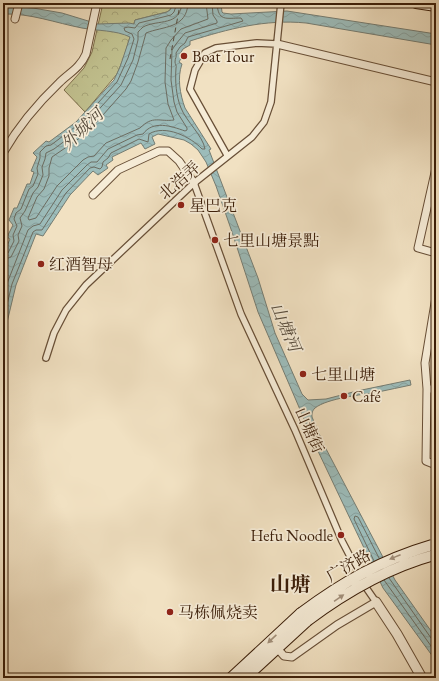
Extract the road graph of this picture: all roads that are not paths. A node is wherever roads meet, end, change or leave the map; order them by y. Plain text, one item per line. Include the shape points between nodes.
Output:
1 (19, 3) edge
2 (97, 3) edge
3 (281, 3) edge
4 (416, 3) edge
5 (436, 6) edge
6 (15, 19) dead end
7 (277, 44) junction
8 (436, 82) edge
9 (3, 153) edge
10 (227, 155) junction
11 (436, 168) edge
12 (194, 183) junction
13 (93, 195) dead end
14 (436, 253) edge
15 (436, 297) edge
16 (46, 358) dead end
17 (427, 389) junction
18 (436, 389) edge
19 (436, 465) edge
20 (434, 549) edge
21 (376, 602) junction
22 (304, 617) junction
23 (277, 648) junction
24 (231, 678) edge
25 (245, 678) edge
26 (422, 678) edge

1 - 6 street
2 - 9 street via 84,60 34,109
3 - 7 street, 北浩弄
4 - 5 main road
7 - 8 street
7 - 10 street, 北浩弄 via 271,102 264,122 252,136
7 - 10 street via 257,43 216,48 205,53 195,70 190,89
10 - 12 street, 北浩弄
11 - 14 street via 418,248
12 - 13 street via 180,161 168,152 159,151 118,170
12 - 16 street, 北浩弄 via 86,285 66,310 54,333
12 - 21 street, 山塘街 via 242,314 342,541 366,589
15 - 17 street via 426,363
17 - 18 street
17 - 19 street via 426,461
20 - 22 main road, 广济路, bridge via 402,554 365,571 330,592
21 - 23 street via 337,625 292,658 284,656
21 - 26 street, 山塘街
22 - 23 main road, 广济路
22 -> 24 main road, 广济路
23 - 25 main road, 广济路

